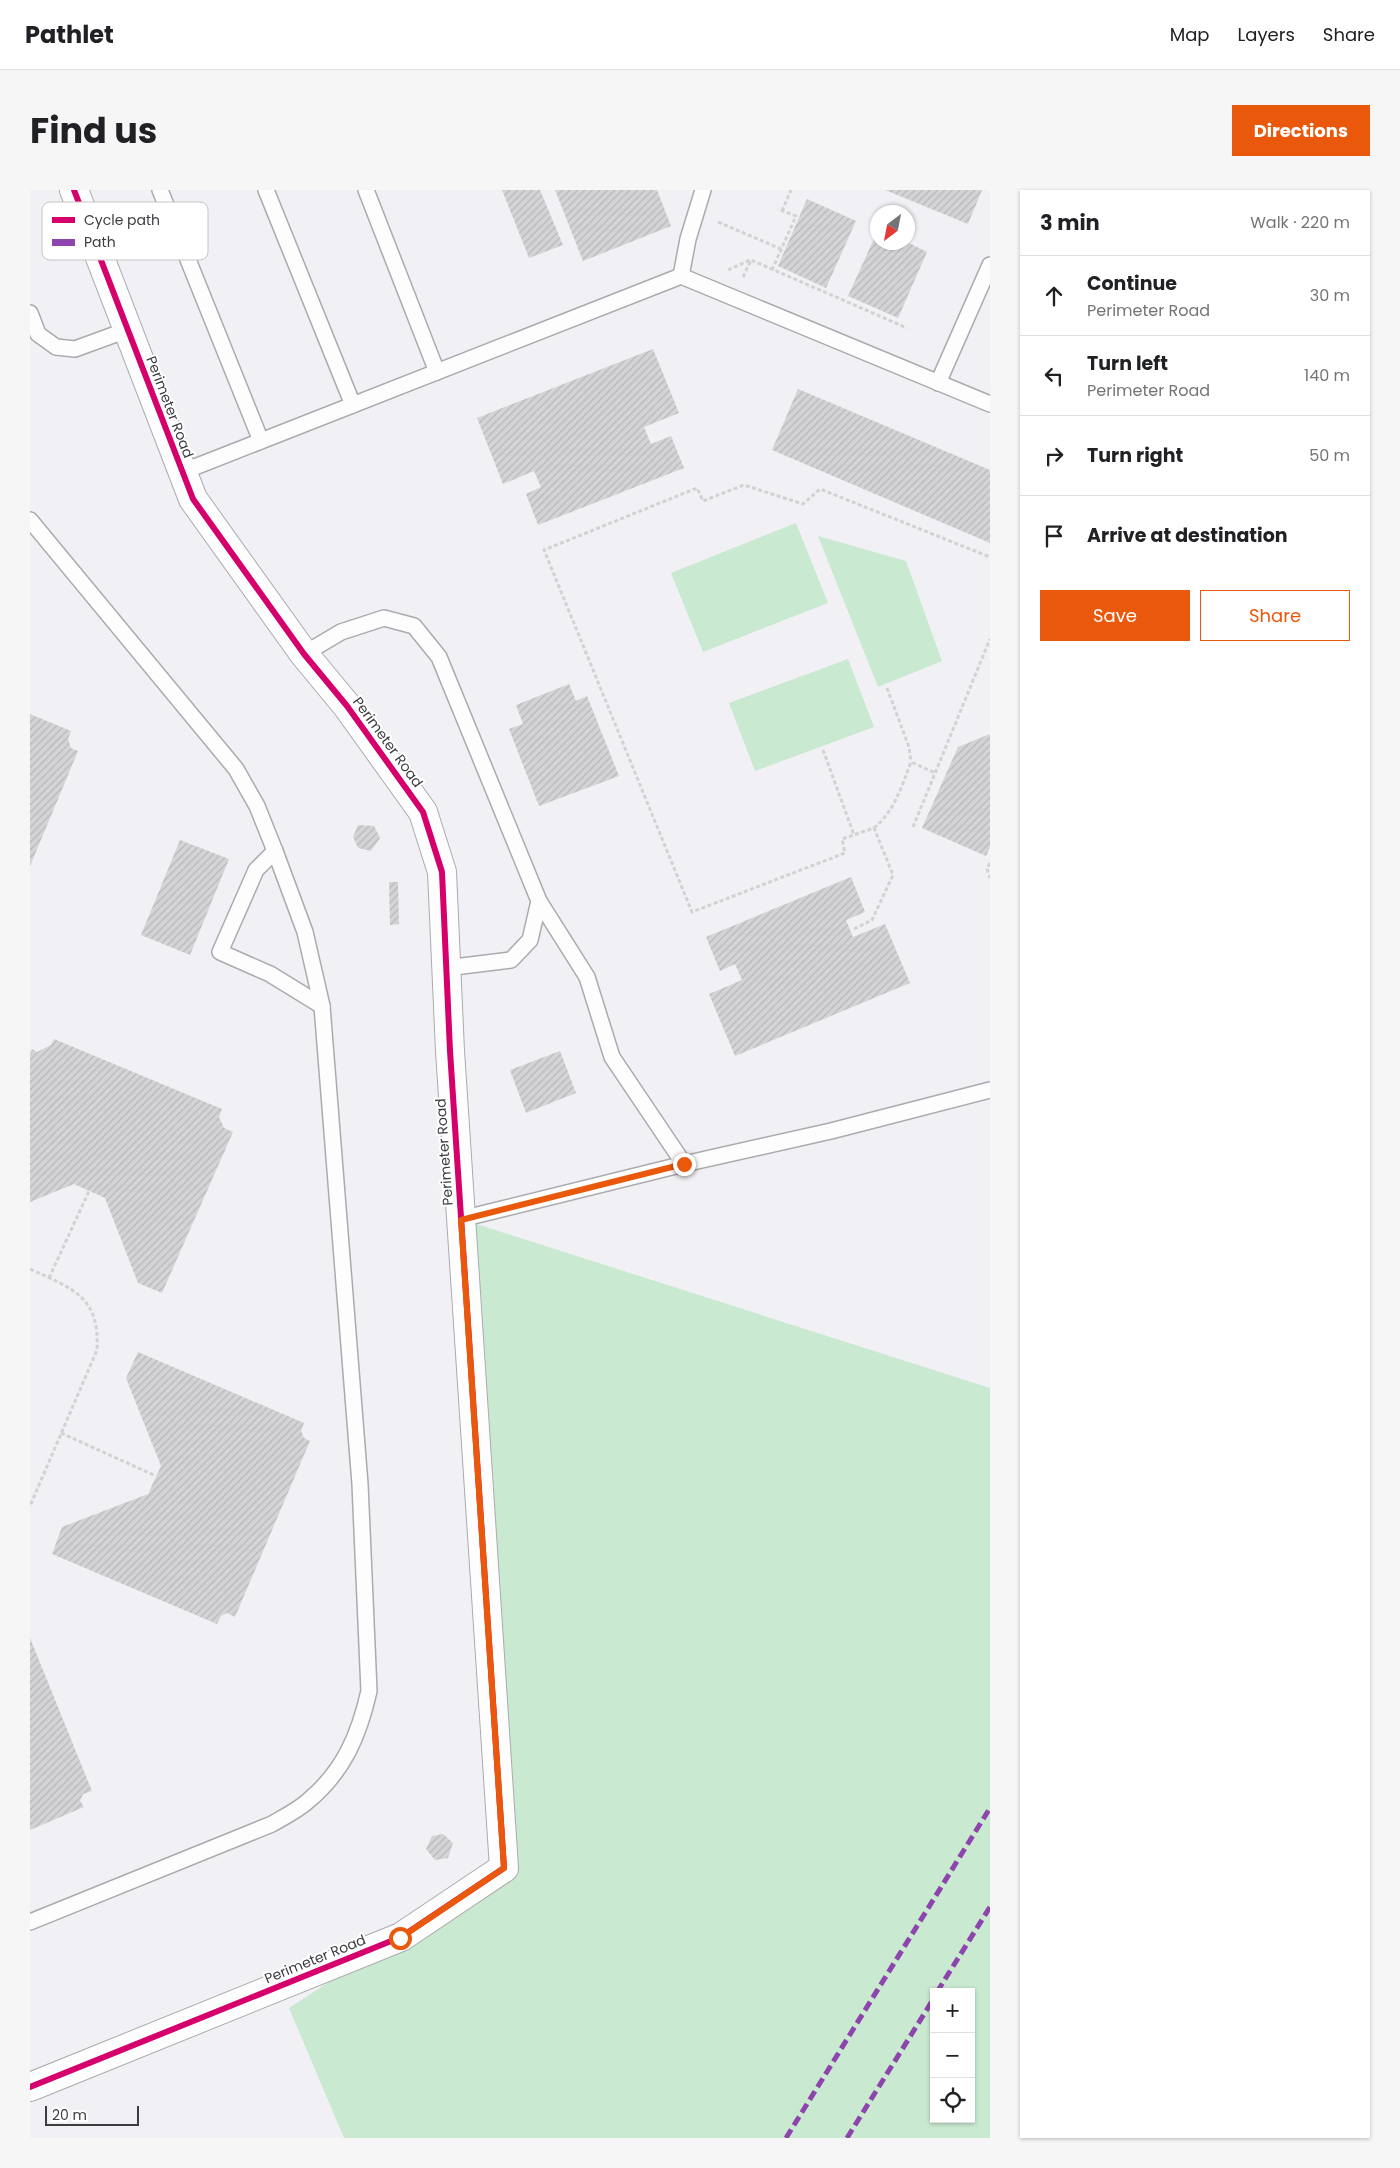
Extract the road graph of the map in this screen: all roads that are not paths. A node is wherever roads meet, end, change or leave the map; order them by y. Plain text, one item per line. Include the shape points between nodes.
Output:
1 (74, 190) edge
2 (160, 190) edge
3 (266, 190) edge
4 (366, 190) edge
5 (703, 190) edge
6 (79, 202) edge
7 (165, 202) edge
8 (101, 260) edge
9 (188, 260) edge
10 (990, 265) edge
11 (681, 276) junction
12 (30, 313) edge
13 (128, 330) junction
14 (436, 372) junction
15 (938, 383) junction
16 (990, 404) edge
17 (353, 405) junction
18 (261, 441) junction
19 (182, 472) junction
20 (30, 520) edge
21 (304, 654) junction
22 (275, 851) junction
23 (539, 901) junction
24 (446, 968) junction
25 (322, 1006) junction
26 (990, 1090) edge
27 (684, 1164) junction
28 (461, 1220) junction
29 (30, 1922) edge
30 (30, 2087) edge

1 - 6 street, Perimeter Road
2 - 7 lane
3 - 17 lane
4 - 14 lane
5 - 11 lane
8 - 13 street, Perimeter Road
9 - 18 lane
10 - 15 lane
11 - 14 lane
11 - 15 lane
12 - 13 lane via 38,334 56,347 75,349
13 - 19 street, Perimeter Road
14 - 17 lane
15 - 16 lane
17 - 18 lane
18 - 19 lane
19 - 21 street, Perimeter Road via 193,499
20 - 22 lane via 236,769 257,806
21 - 23 lane via 341,632 384,618 414,626 439,657
21 - 24 street, Perimeter Road via 347,706 423,812 442,872
22 - 25 lane via 305,932
22 - 25 lane via 256,870 220,952 270,974
23 - 24 lane via 530,940 511,960
23 - 27 lane via 587,977 612,1057
24 - 28 street, Perimeter Road
25 - 29 lane via 360,1484 369,1691 362,1722 349,1752 333,1776 308,1802 272,1824
26 - 27 lane
27 - 28 lane
28 - 30 street, Perimeter Road via 504,1868 400,1938

